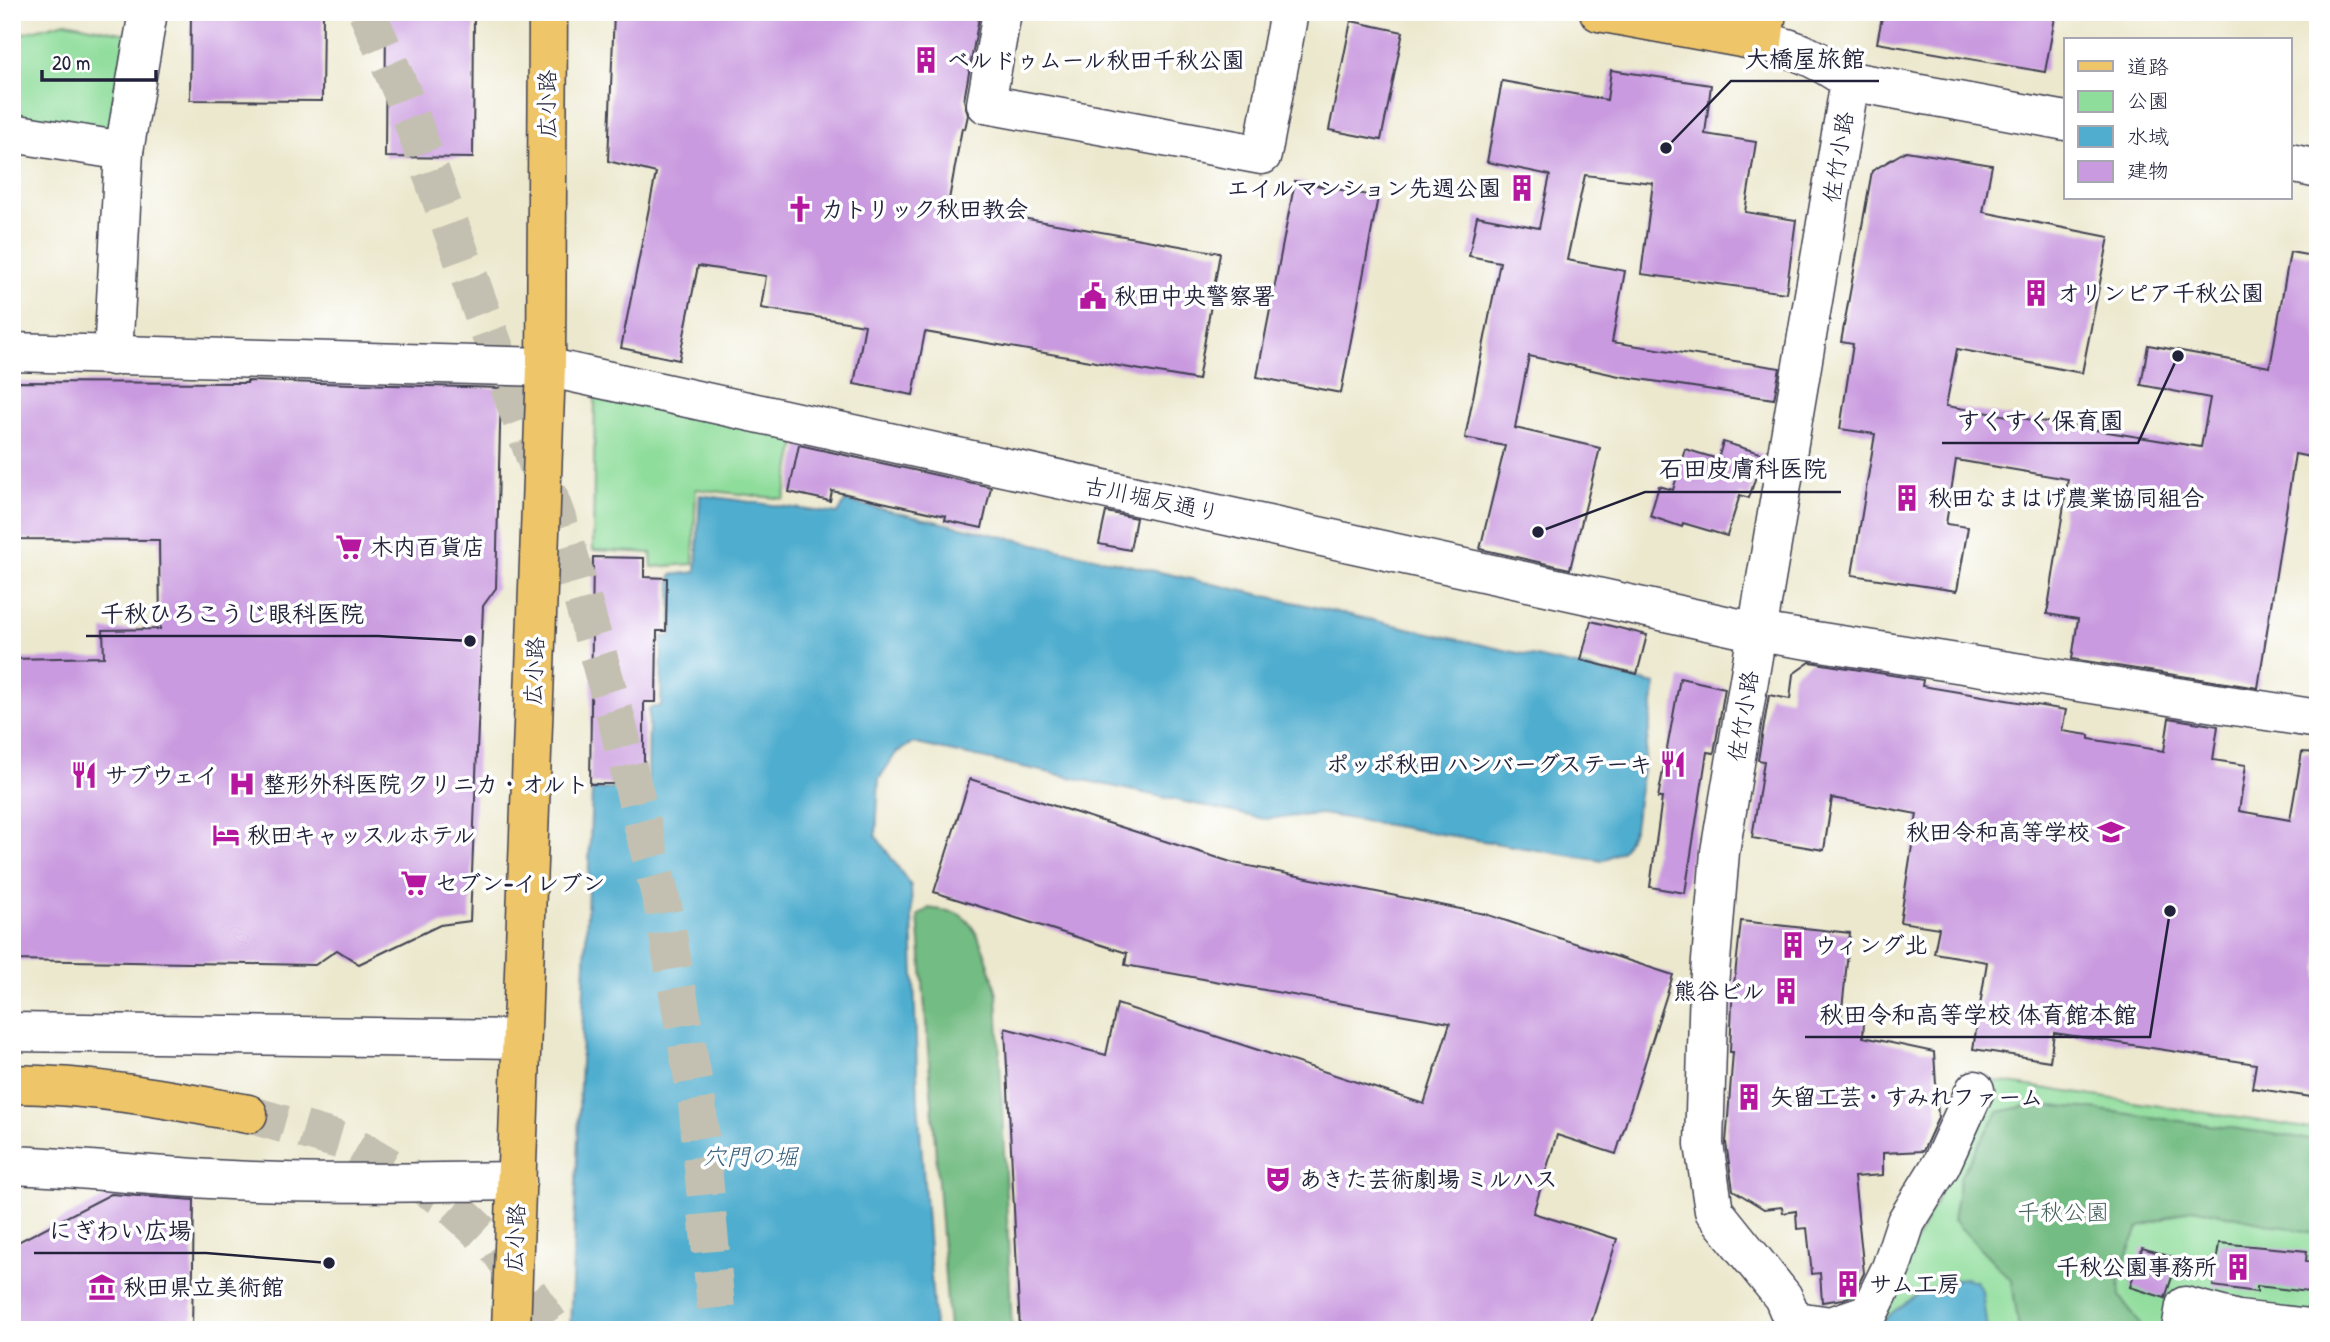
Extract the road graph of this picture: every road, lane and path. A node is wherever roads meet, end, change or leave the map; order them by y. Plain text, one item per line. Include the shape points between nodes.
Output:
1 (148, 12) edge
2 (548, 12) edge
3 (1002, 12) edge
4 (1289, 12) edge
5 (1599, 12) edge
6 (1765, 27) edge
7 (1850, 81) junction
8 (2064, 121) edge
9 (12, 133) edge
10 (124, 151) junction
11 (2292, 163) edge
12 (2318, 169) edge
13 (12, 352) edge
14 (113, 356) junction
15 (546, 367) junction
16 (1757, 632) junction
17 (2318, 719) edge
18 (12, 1032) edge
19 (520, 1039) junction
20 (12, 1084) edge
21 (1975, 1090) dead end
22 (248, 1114) tunnel mouth
23 (12, 1165) edge
24 (517, 1181) junction
25 (1796, 1325) edge
26 (2318, 1329) edge
27 (511, 1330) edge
28 (2181, 1330) edge

1 - 10 street
2 - 15 main road, 広小路
3 - 4 street via 986,104 1262,155
5 - 6 main road
6 - 7 street
7 - 8 street
7 - 16 street, 佐竹小路
9 - 10 street
10 - 14 street
11 - 12 street
13 - 14 street, 古川堀反通り
14 - 15 street, 古川堀反通り
15 - 16 street, 古川堀反通り
15 - 19 main road, 広小路
16 - 17 street, 古川堀反通り
16 - 25 street, 佐竹小路 via 1720,852 1709,985 1704,1144 1714,1211 1783,1297
18 - 19 street
19 - 24 main road, 広小路
20 - 22 main road via 160,1097
21 - 25 street via 1941,1165 1906,1222 1869,1313 1830,1326
23 - 24 street via 227,1180
24 - 27 main road, 広小路
26 - 28 street via 2238,1320 2185,1306

